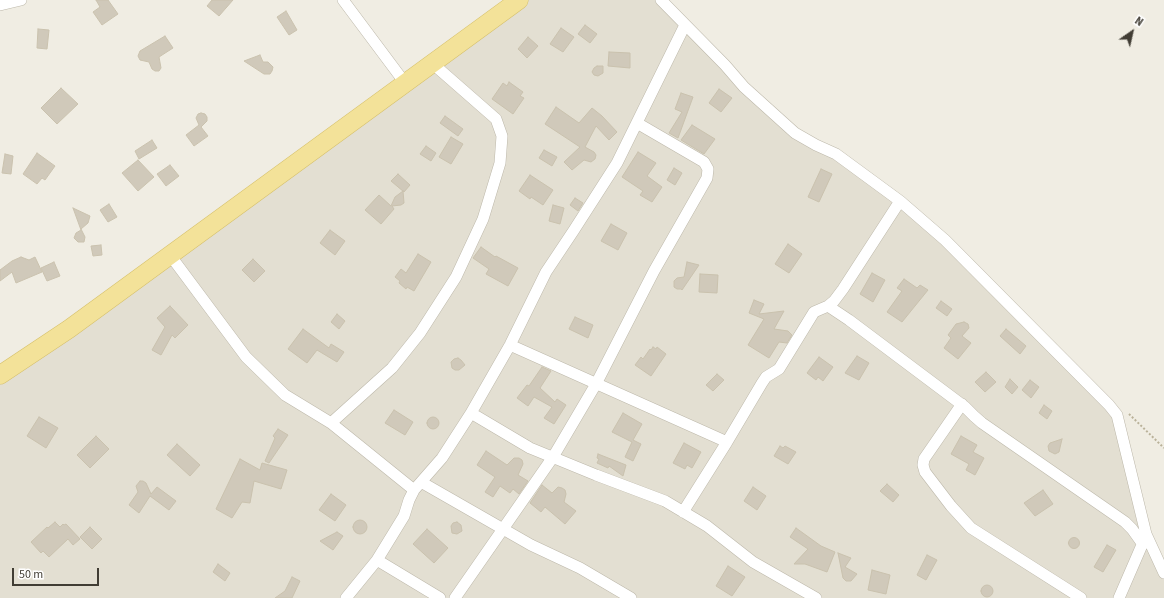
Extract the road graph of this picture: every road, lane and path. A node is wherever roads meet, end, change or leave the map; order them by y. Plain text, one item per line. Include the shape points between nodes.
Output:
1 (21, 0) edge
2 (343, 0) edge
3 (519, 0) edge
4 (661, 0) edge
5 (0, 5) edge
6 (686, 25) junction
7 (432, 63) junction
8 (405, 83) junction
9 (637, 123) junction
10 (900, 201) junction
11 (170, 255) junction
12 (828, 306) junction
13 (510, 345) junction
14 (0, 375) edge
15 (596, 384) junction
16 (962, 404) junction
17 (472, 413) junction
18 (331, 422) junction
19 (727, 442) junction
20 (553, 457) junction
21 (418, 486) junction
22 (683, 512) junction
23 (503, 529) junction
24 (1144, 539) junction
25 (377, 560) junction
26 (1164, 573) edge
27 (346, 598) edge
28 (440, 598) edge
29 (455, 598) edge
30 (631, 598) edge
31 (816, 598) edge
32 (1081, 598) edge
33 (1119, 598) edge

1 - 5 street
2 - 8 street
3 - 7 main road
4 - 6 street
6 - 9 street
6 - 10 street via 744,87 796,133 836,154
7 - 8 main road
7 - 18 street via 496,119 502,136 500,163 483,219 456,276 420,333 392,368
8 - 11 main road
9 - 13 street via 617,163 546,272
9 - 15 street via 704,162 708,169 707,178 654,271
10 - 12 street via 834,301
10 - 24 street via 945,240 1117,415
11 - 14 main road via 69,329
11 - 18 street via 246,357 285,396
12 - 16 street
12 - 19 street via 811,316 779,369 766,377 762,383
13 - 15 street
13 - 17 street
15 - 19 street
15 - 20 street
16 - 24 street via 982,422 1125,522
16 - 32 street via 924,459 925,472 971,528
17 - 20 street via 530,448
17 - 21 street via 442,458
18 - 21 street
19 - 22 street
20 - 22 street via 665,501
20 - 23 street
21 - 23 street
21 - 25 street via 409,500 404,516
22 - 31 street via 707,526 753,562
23 - 29 street
23 - 30 street via 580,568
24 - 26 street
24 - 33 street
25 - 27 street
25 - 28 street

